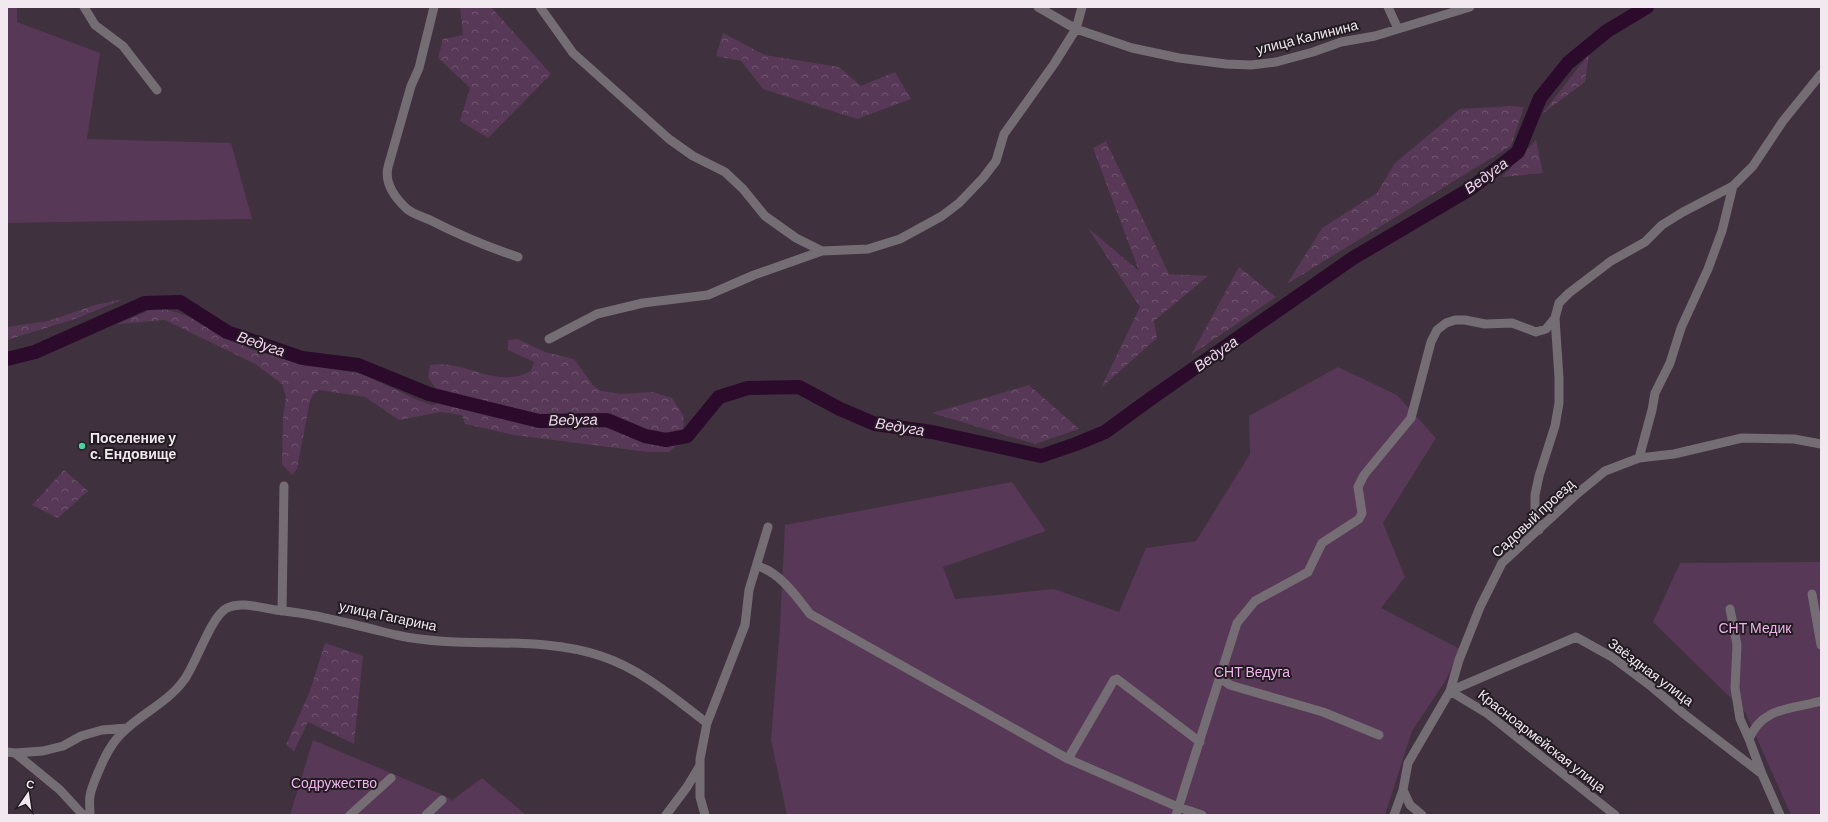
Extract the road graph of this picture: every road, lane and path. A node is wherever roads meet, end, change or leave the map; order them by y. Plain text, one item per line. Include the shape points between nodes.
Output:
1 (84, 7) edge
2 (434, 7) edge
3 (540, 7) edge
4 (1038, 7) edge
5 (1082, 7) edge
6 (1388, 7) edge
7 (1470, 7) edge
8 (1398, 28) junction
9 (1076, 29) junction
10 (1821, 74) edge
11 (158, 90) dead end
12 (1733, 186) junction
13 (822, 250) junction
14 (518, 257) dead end
15 (1555, 318) junction
16 (549, 339) dead end
17 (1821, 444) edge
18 (1639, 458) junction
19 (284, 486) dead end
20 (768, 527) dead end
21 (1539, 530) junction
22 (757, 566) junction
23 (1812, 594) dead end
24 (1730, 609) dead end
25 (282, 611) junction
26 (1821, 645) edge
27 (1220, 678) junction
28 (1450, 691) junction
29 (1821, 701) edge
30 (707, 723) junction
31 (127, 728) junction
32 (1379, 735) dead end
33 (1750, 739) junction
34 (1200, 742) junction
35 (11, 753) edge
36 (1068, 759) junction
37 (700, 766) junction
38 (1762, 774) junction
39 (391, 778) dead end
40 (1403, 790) junction
41 (442, 800) dead end
42 (1177, 811) edge
43 (83, 815) edge
44 (90, 815) edge
45 (350, 815) edge
46 (426, 815) edge
47 (666, 815) edge
48 (705, 815) edge
49 (1202, 815) edge
50 (1394, 815) edge
51 (1422, 815) edge
52 (1615, 815) edge
53 (1780, 815) edge

1 - 11 street via 96,25 123,46
2 - 14 street via 419,68 411,86 386,172 388,184 409,211 462,237
3 - 13 street via 573,53 669,139 693,156 724,172 743,189 765,216 796,238
4 - 9 street, улица Калинина
5 - 9 street
6 - 8 street
7 - 8 street, улица Калинина
8 - 9 street, улица Калинина via 1276,62 1251,65 1179,58 1132,48
9 - 13 street via 1004,134 996,161 958,203 942,216 900,239 868,249
10 - 12 street via 1783,121 1753,166
12 - 15 street via 1683,212 1662,226 1645,242 1611,262 1559,303
12 - 18 street via 1722,231 1708,269 1670,363 1655,393
13 - 16 street via 708,295 643,303 597,314
15 - 21 street via 1559,403 1535,495
15 - 27 street via 1546,329 1536,332 1512,323 1485,324 1465,320 1446,323 1437,330 1431,342 1412,418 1364,475 1358,487 1362,513 1359,519 1322,543 1308,572 1254,601 1237,623
17 - 18 street, Садовый проезд via 1742,438 1674,454
18 - 21 street, Садовый проезд via 1605,471
19 - 25 street
20 - 22 street
21 - 28 street, Садовый проезд via 1502,563 1480,607
22 - 30 street via 749,590 745,625
22 - 36 street via 767,568 793,592 810,614
23 - 26 street
24 - 33 street via 1737,646 1735,688 1740,719
25 - 30 street, улица Гагарина via 323,617 432,641 529,644 580,650 602,656 634,671 666,691
25 - 31 street, улица Гагарина via 242,605 226,609 213,623 196,661 184,680 167,699
27 - 32 street via 1230,685 1323,712
27 - 34 street
28 - 38 street, Звёздная улица via 1576,637 1612,657
28 - 40 street, Садовый проезд via 1408,764
28 - 52 street, Красноармейская улица via 1488,714
29 - 33 street via 1767,715 1754,728
30 - 37 street
31 - 35 street via 102,730 81,736 63,746
31 - 44 street, улица Гагарина via 109,749 90,795
33 - 38 street
34 - 36 street via 1117,679 1114,680
34 - 42 street
35 - 43 street via 60,790
36 - 42 street
37 - 47 street
37 - 48 street via 700,797
38 - 53 street, Звёздная улица
39 - 45 street
40 - 50 street, Садовый проезд
40 - 51 street via 1410,805
41 - 46 street
42 - 49 street

